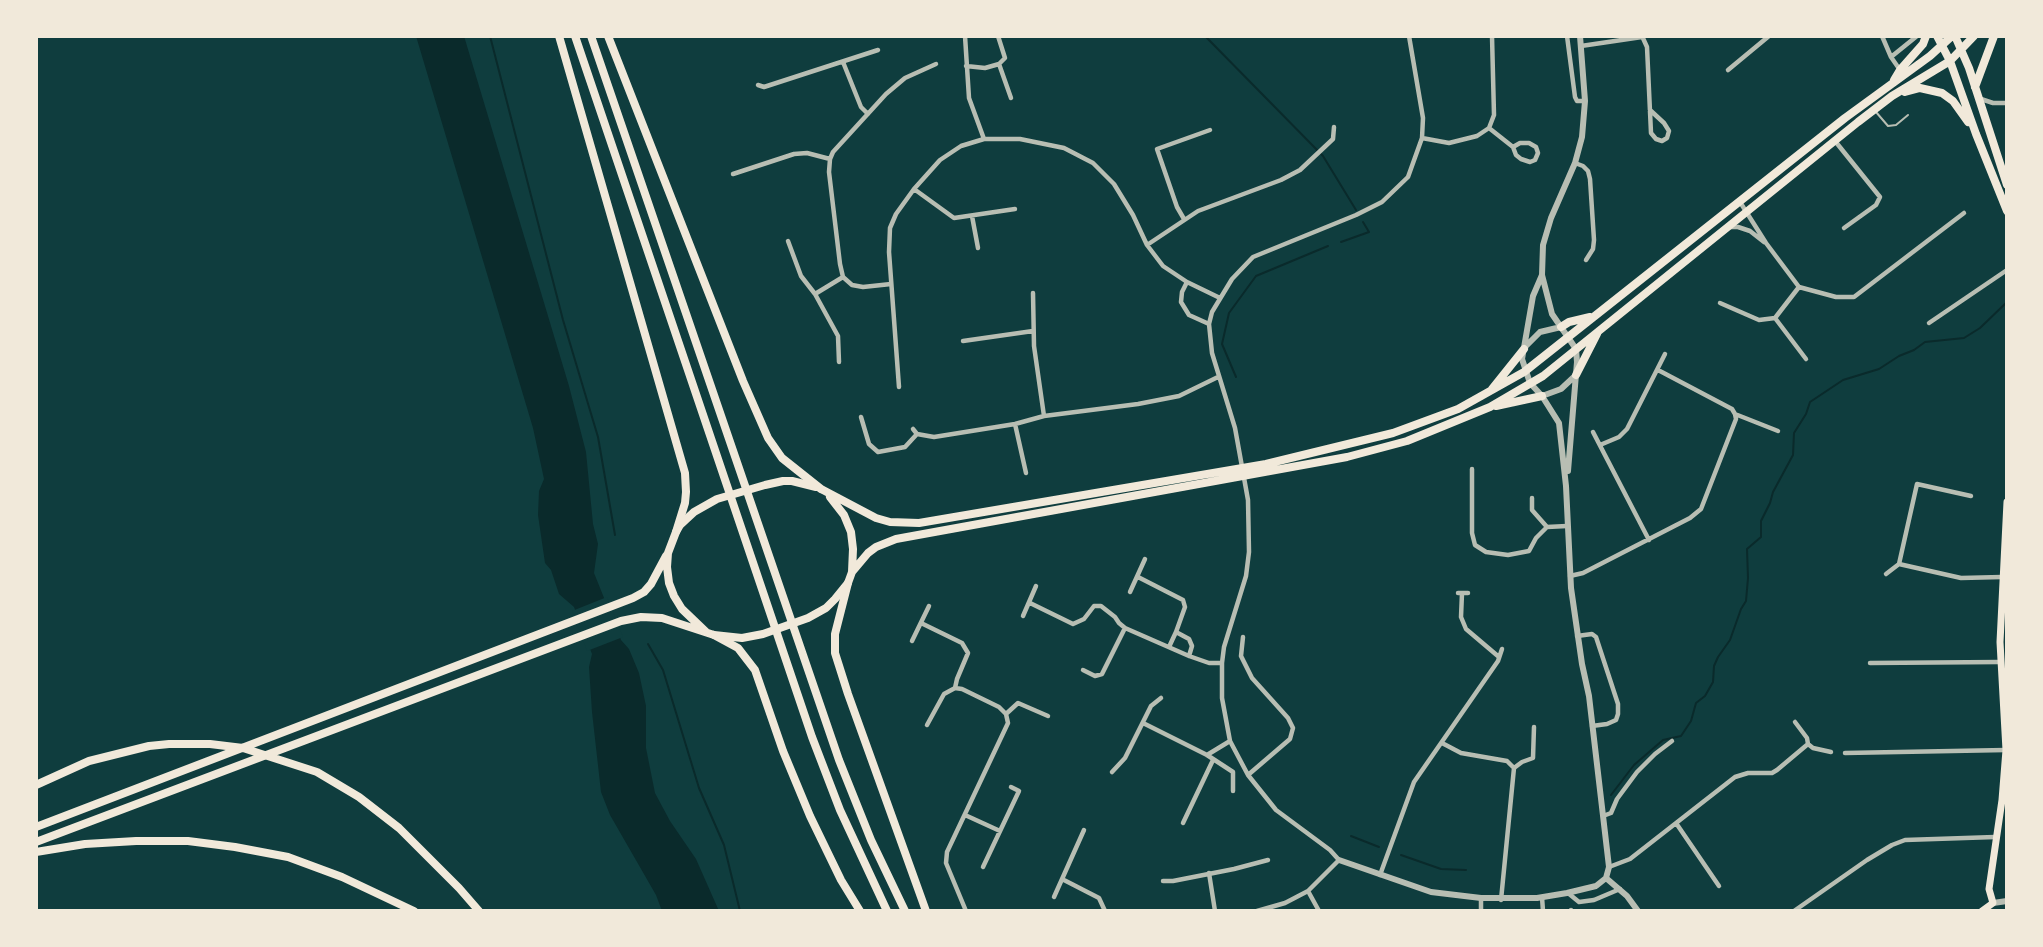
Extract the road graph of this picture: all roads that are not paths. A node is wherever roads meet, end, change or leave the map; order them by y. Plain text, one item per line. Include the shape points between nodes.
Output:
1 (559, 36) edge
2 (575, 36) edge
3 (591, 36) edge
4 (608, 36) edge
5 (965, 36) edge
6 (998, 36) edge
7 (1409, 36) edge
8 (1492, 36) edge
9 (1567, 36) edge
10 (1580, 36) edge
11 (1769, 36) edge
12 (1882, 36) edge
13 (1917, 36) edge
14 (1926, 36) edge
15 (1937, 36) edge
16 (1954, 36) edge
17 (1974, 36) edge
18 (1994, 36) edge
19 (1642, 37) edge
20 (1581, 46) junction
21 (1942, 46) junction
22 (1961, 49) junction
23 (878, 50) dead end
24 (1891, 57) junction
25 (924, 59) dead end
26 (1950, 61) junction
27 (843, 62) junction
28 (936, 64) dead end
29 (999, 64) junction
30 (966, 66) junction
31 (927, 68) junction
32 (1899, 69) junction
33 (1728, 70) dead end
34 (1892, 84) junction
35 (758, 85) dead end
36 (1974, 89) junction
37 (1892, 96) junction
38 (1011, 98) dead end
39 (1978, 98) junction
40 (1585, 101) junction
41 (2007, 103) edge
42 (1650, 110) junction
43 (1874, 110) junction
44 (868, 114) junction
45 (1908, 115) dead end
46 (1334, 128) dead end
47 (1489, 128) junction
48 (1210, 130) dead end
49 (1976, 134) junction
50 (1422, 138) junction
51 (984, 139) junction
52 (1835, 141) junction
53 (1513, 147) junction
54 (830, 159) junction
55 (1575, 163) junction
56 (734, 174) dead end
57 (2005, 187) edge
58 (914, 189) junction
59 (1740, 202) junction
60 (1016, 209) dead end
61 (2007, 211) edge
62 (1748, 212) junction
63 (1964, 213) dead end
64 (972, 216) junction
65 (1184, 219) junction
66 (1728, 227) junction
67 (1844, 228) dead end
68 (788, 242) dead end
69 (1766, 243) junction
70 (1147, 245) junction
71 (978, 248) dead end
72 (801, 260) dead end
73 (1586, 260) dead end
74 (795, 262) junction
75 (2007, 270) edge
76 (1542, 275) junction
77 (843, 277) junction
78 (1187, 282) junction
79 (891, 284) junction
80 (1798, 288) junction
81 (1033, 293) dead end
82 (815, 294) junction
83 (1220, 298) junction
84 (1720, 303) dead end
85 (1594, 316) junction
86 (1775, 318) junction
87 (1929, 323) dead end
88 (1209, 324) junction
89 (1561, 327) junction
90 (1599, 330) junction
91 (1033, 331) junction
92 (1569, 337) junction
93 (963, 341) dead end
94 (1524, 349) junction
95 (1576, 349) junction
96 (838, 352) junction
97 (830, 353) dead end
98 (1665, 354) dead end
99 (1806, 359) dead end
100 (839, 362) dead end
101 (1658, 370) junction
102 (1524, 372) junction
103 (1576, 375) junction
104 (1218, 377) junction
105 (1530, 383) junction
106 (899, 387) dead end
107 (1492, 390) junction
108 (1542, 396) junction
109 (1490, 407) junction
110 (1735, 414) junction
111 (1044, 416) junction
112 (861, 417) dead end
113 (872, 424) dead end
114 (1015, 424) junction
115 (865, 425) junction
116 (913, 429) dead end
117 (1778, 431) dead end
118 (1593, 432) dead end
119 (917, 434) junction
120 (1600, 445) junction
121 (1267, 469) junction
122 (1472, 470) dead end
123 (1026, 473) dead end
124 (1218, 477) junction
125 (1566, 486) junction
126 (822, 490) junction
127 (1971, 496) dead end
128 (1532, 498) dead end
129 (2007, 502) edge
130 (1567, 526) junction
131 (1547, 527) junction
132 (676, 532) junction
133 (1649, 540) junction
134 (670, 546) junction
135 (1145, 559) dead end
136 (1899, 564) junction
137 (852, 572) junction
138 (1886, 574) dead end
139 (1570, 576) junction
140 (1138, 577) junction
141 (2002, 577) junction
142 (848, 583) junction
143 (1036, 586) dead end
144 (1130, 592) dead end
145 (1462, 593) dead end
146 (1030, 603) junction
147 (929, 606) dead end
148 (1023, 616) dead end
149 (921, 623) junction
150 (1125, 628) junction
151 (1176, 632) junction
152 (710, 634) junction
153 (1577, 636) junction
154 (1242, 637) dead end
155 (912, 641) dead end
156 (1169, 647) junction
157 (1502, 649) dead end
158 (1189, 656) junction
159 (1499, 657) junction
160 (2001, 662) junction
161 (1222, 663) junction
162 (1870, 663) dead end
163 (1083, 670) dead end
164 (955, 688) junction
165 (1161, 698) dead end
166 (1006, 714) junction
167 (1048, 716) dead end
168 (2006, 716) edge
169 (1795, 722) dead end
170 (1143, 723) junction
171 (927, 725) dead end
172 (1592, 726) junction
173 (1534, 727) dead end
174 (1230, 741) junction
175 (1672, 741) dead end
176 (1442, 742) junction
177 (1808, 744) junction
178 (2006, 750) edge
179 (1831, 752) dead end
180 (1845, 753) dead end
181 (1207, 755) junction
182 (1213, 760) junction
183 (1514, 768) junction
184 (1112, 772) dead end
185 (1248, 775) junction
186 (36, 785) edge
187 (1011, 787) dead end
188 (1233, 791) dead end
189 (2005, 800) edge
190 (965, 815) junction
191 (1603, 816) junction
192 (1183, 823) dead end
193 (1676, 823) junction
194 (36, 827) edge
195 (1084, 830) dead end
196 (1000, 831) junction
197 (1995, 837) junction
198 (36, 842) edge
199 (36, 852) edge
200 (1268, 860) dead end
201 (1339, 860) junction
202 (983, 867) dead end
203 (1609, 867) junction
204 (1209, 873) junction
205 (1380, 875) junction
206 (1606, 878) junction
207 (1062, 879) junction
208 (1163, 881) dead end
209 (1719, 885) dead end
210 (1620, 889) junction
211 (1308, 891) junction
212 (1567, 893) junction
213 (1054, 897) dead end
214 (1542, 897) junction
215 (1481, 898) junction
216 (1501, 900) junction
217 (2007, 901) edge
218 (1993, 903) junction
219 (414, 911) edge
220 (479, 911) edge
221 (860, 911) edge
222 (887, 911) edge
223 (905, 911) edge
224 (926, 911) edge
225 (966, 911) edge
226 (1105, 911) edge
227 (1215, 911) edge
228 (1257, 911) edge
229 (1319, 911) edge
230 (1481, 911) edge
231 (1543, 911) edge
232 (1638, 911) edge
233 (1794, 911) edge
234 (1982, 911) edge

1 - 132 highway via 685,473 685,503
2 - 222 highway via 767,608 840,810
3 - 223 highway via 855,804
4 - 126 highway via 768,438 782,458
5 - 30 street
6 - 29 street via 1005,58
7 - 50 street via 1420,92
8 - 47 street via 1494,116
9 - 40 street via 1575,97
10 - 20 street
11 - 33 street
12 - 24 street
13 - 24 street
14 - 32 main road
15 - 21 main road
16 - 21 main road
16 - 22 main road
17 - 22 main road
18 - 36 main road
19 - 20 street
19 - 42 street via 1647,47
20 - 40 street
21 - 26 main road
21 - 34 main road
22 - 26 main road
22 - 36 main road
23 - 27 street
24 - 32 street
25 - 31 street
26 - 37 main road
26 - 49 main road
27 - 35 street via 764,87
27 - 44 street via 861,107
28 - 31 street
29 - 30 street via 985,68
29 - 38 street
30 - 51 street via 969,98
31 - 44 street via 905,78
32 - 34 main road
34 - 59 main road
36 - 39 main road
37 - 43 main road
37 - 49 main road via 1920,88 1942,93 1953,101
39 - 41 street
39 - 57 main road
40 - 55 street
42 - 42 street via 1651,133 1662,141 1669,131
43 - 45 lane via 1888,126
43 - 52 main road
44 - 54 street
46 - 65 street via 1333,139 1300,170
47 - 50 street via 1477,136 1449,143
47 - 53 street
48 - 65 street via 1157,149
49 - 57 main road
50 - 83 street via 1408,177 1382,202 1252,257
51 - 58 street via 961,146 940,160
51 - 70 street via 1020,139 1065,148 1093,164 1114,184
52 - 62 main road
52 - 67 street via 1880,197 1876,205
53 - 53 street via 1521,159 1530,162 1538,153 1529,143
54 - 56 street via 794,154
54 - 77 street
55 - 73 street via 1583,165 1590,178 1594,240
55 - 76 street via 1543,245
57 - 61 main road
58 - 64 street via 954,218
58 - 79 street via 890,228
59 - 62 street
59 - 85 main road
60 - 64 street
62 - 66 main road
62 - 69 street
63 - 80 street via 1854,297
64 - 71 street
65 - 70 street
66 - 69 street via 1750,231
66 - 90 main road
68 - 74 street
69 - 80 street
70 - 78 street via 1163,266
72 - 74 street
74 - 82 street
75 - 87 street
76 - 89 street via 1552,314
76 - 94 street via 1533,296
77 - 79 street via 852,285 863,287
77 - 82 street
78 - 83 street
78 - 88 street via 1180,302 1189,315
79 - 106 street
80 - 86 street
81 - 91 street
82 - 96 street via 838,336
83 - 88 street
84 - 86 street via 1760,320
85 - 89 main road
85 - 92 main road
86 - 99 street
88 - 104 street
89 - 92 street
89 - 94 street via 1540,332
90 - 95 main road
90 - 103 main road
91 - 93 street
91 - 111 street
92 - 95 street
92 - 102 main road
94 - 102 street
94 - 107 main road
95 - 103 street
95 - 105 main road
96 - 97 street
96 - 100 street
98 - 101 street
101 - 110 street
101 - 120 street via 1627,429
102 - 105 street
102 - 107 main road
103 - 108 street via 1561,389
103 - 125 street
104 - 111 street via 1179,396
104 - 161 street via 1242,464 1248,500 1249,552
105 - 108 street
105 - 109 main road
107 - 121 main road via 1458,409 1393,433
108 - 109 main road
108 - 125 street via 1559,423
109 - 121 main road via 1407,441 1347,458
110 - 117 street
110 - 133 street via 1701,509
111 - 114 street
112 - 115 street
113 - 115 street
114 - 119 street via 934,437
114 - 123 street
115 - 119 street via 869,444 878,452 905,447
116 - 119 street
118 - 120 street
120 - 133 street
121 - 124 main road
122 - 131 street via 1475,545 1485,552 1508,555 1529,551
124 - 126 main road via 920,523 876,518
124 - 137 main road via 896,539 876,547
125 - 130 street
126 - 132 main road via 783,481 727,496 694,512
126 - 137 main road via 836,503 850,529
127 - 136 street via 1917,484
128 - 131 street via 1532,510
129 - 141 main road
130 - 131 street
130 - 139 street
132 - 134 main road
133 - 139 street
134 - 152 main road via 667,567 671,590 682,609
134 - 194 main road via 648,589 619,604
135 - 140 street
136 - 138 street
136 - 141 street via 1961,578
137 - 142 main road
139 - 153 street
140 - 144 street
140 - 151 street via 1183,600 1185,607
141 - 160 main road
142 - 152 main road via 826,608 808,618 750,637
142 - 224 highway via 836,634 837,662
143 - 146 street
145 - 159 street via 1461,617 1466,629
146 - 148 street
146 - 150 street via 1073,624 1084,619 1094,606 1101,606
147 - 149 street
149 - 155 street
149 - 164 street via 962,643 968,653
150 - 156 street
150 - 163 street via 1102,674 1095,676
151 - 156 street
151 - 158 street via 1189,639
152 - 198 main road via 662,618 621,621
152 - 221 highway via 738,648 755,669 810,816
153 - 172 street
153 - 172 street via 1596,637 1618,704 1616,720
154 - 185 street via 1241,656 1252,678 1293,728 1290,739
156 - 158 street
157 - 159 street
158 - 161 street
159 - 176 street
160 - 162 street
160 - 168 main road
161 - 174 street via 1222,698
164 - 166 street via 999,707
164 - 171 street via 944,694
165 - 170 street via 1151,706
166 - 167 street via 1018,704
166 - 190 street via 1008,723
168 - 178 main road
169 - 177 street
170 - 181 street
170 - 184 street via 1125,758
172 - 191 street
173 - 183 street via 1533,758
174 - 181 street
174 - 185 street
175 - 191 street via 1637,772 1611,813
176 - 183 street via 1461,753 1507,761
176 - 205 street via 1414,782
177 - 179 street
177 - 193 street via 1772,772 1735,777
178 - 180 street
178 - 189 main road
181 - 182 street
182 - 188 street via 1233,772
182 - 192 street
183 - 216 street
185 - 201 street via 1276,810
186 - 220 main road via 89,761 127,751 169,744 243,748 317,772 359,797 399,828
187 - 196 street via 1019,791
189 - 197 main road
190 - 196 street
190 - 225 street via 946,862
191 - 203 street
193 - 203 street via 1630,859
193 - 209 street
195 - 207 street
196 - 202 street
197 - 218 main road via 1989,889
197 - 233 street via 1905,840 1867,860
199 - 219 main road via 136,841 235,847 288,857
200 - 204 street
201 - 205 street
201 - 211 street
203 - 206 street
204 - 208 street
204 - 227 street
205 - 215 street via 1431,892
206 - 210 street
206 - 212 street via 1596,886
207 - 213 street
207 - 226 street via 1099,898
210 - 212 street via 1580,902
210 - 232 street
211 - 228 street
211 - 229 street
212 - 214 street
214 - 216 street
214 - 231 street
215 - 216 street
215 - 230 street
217 - 218 street
218 - 234 main road

